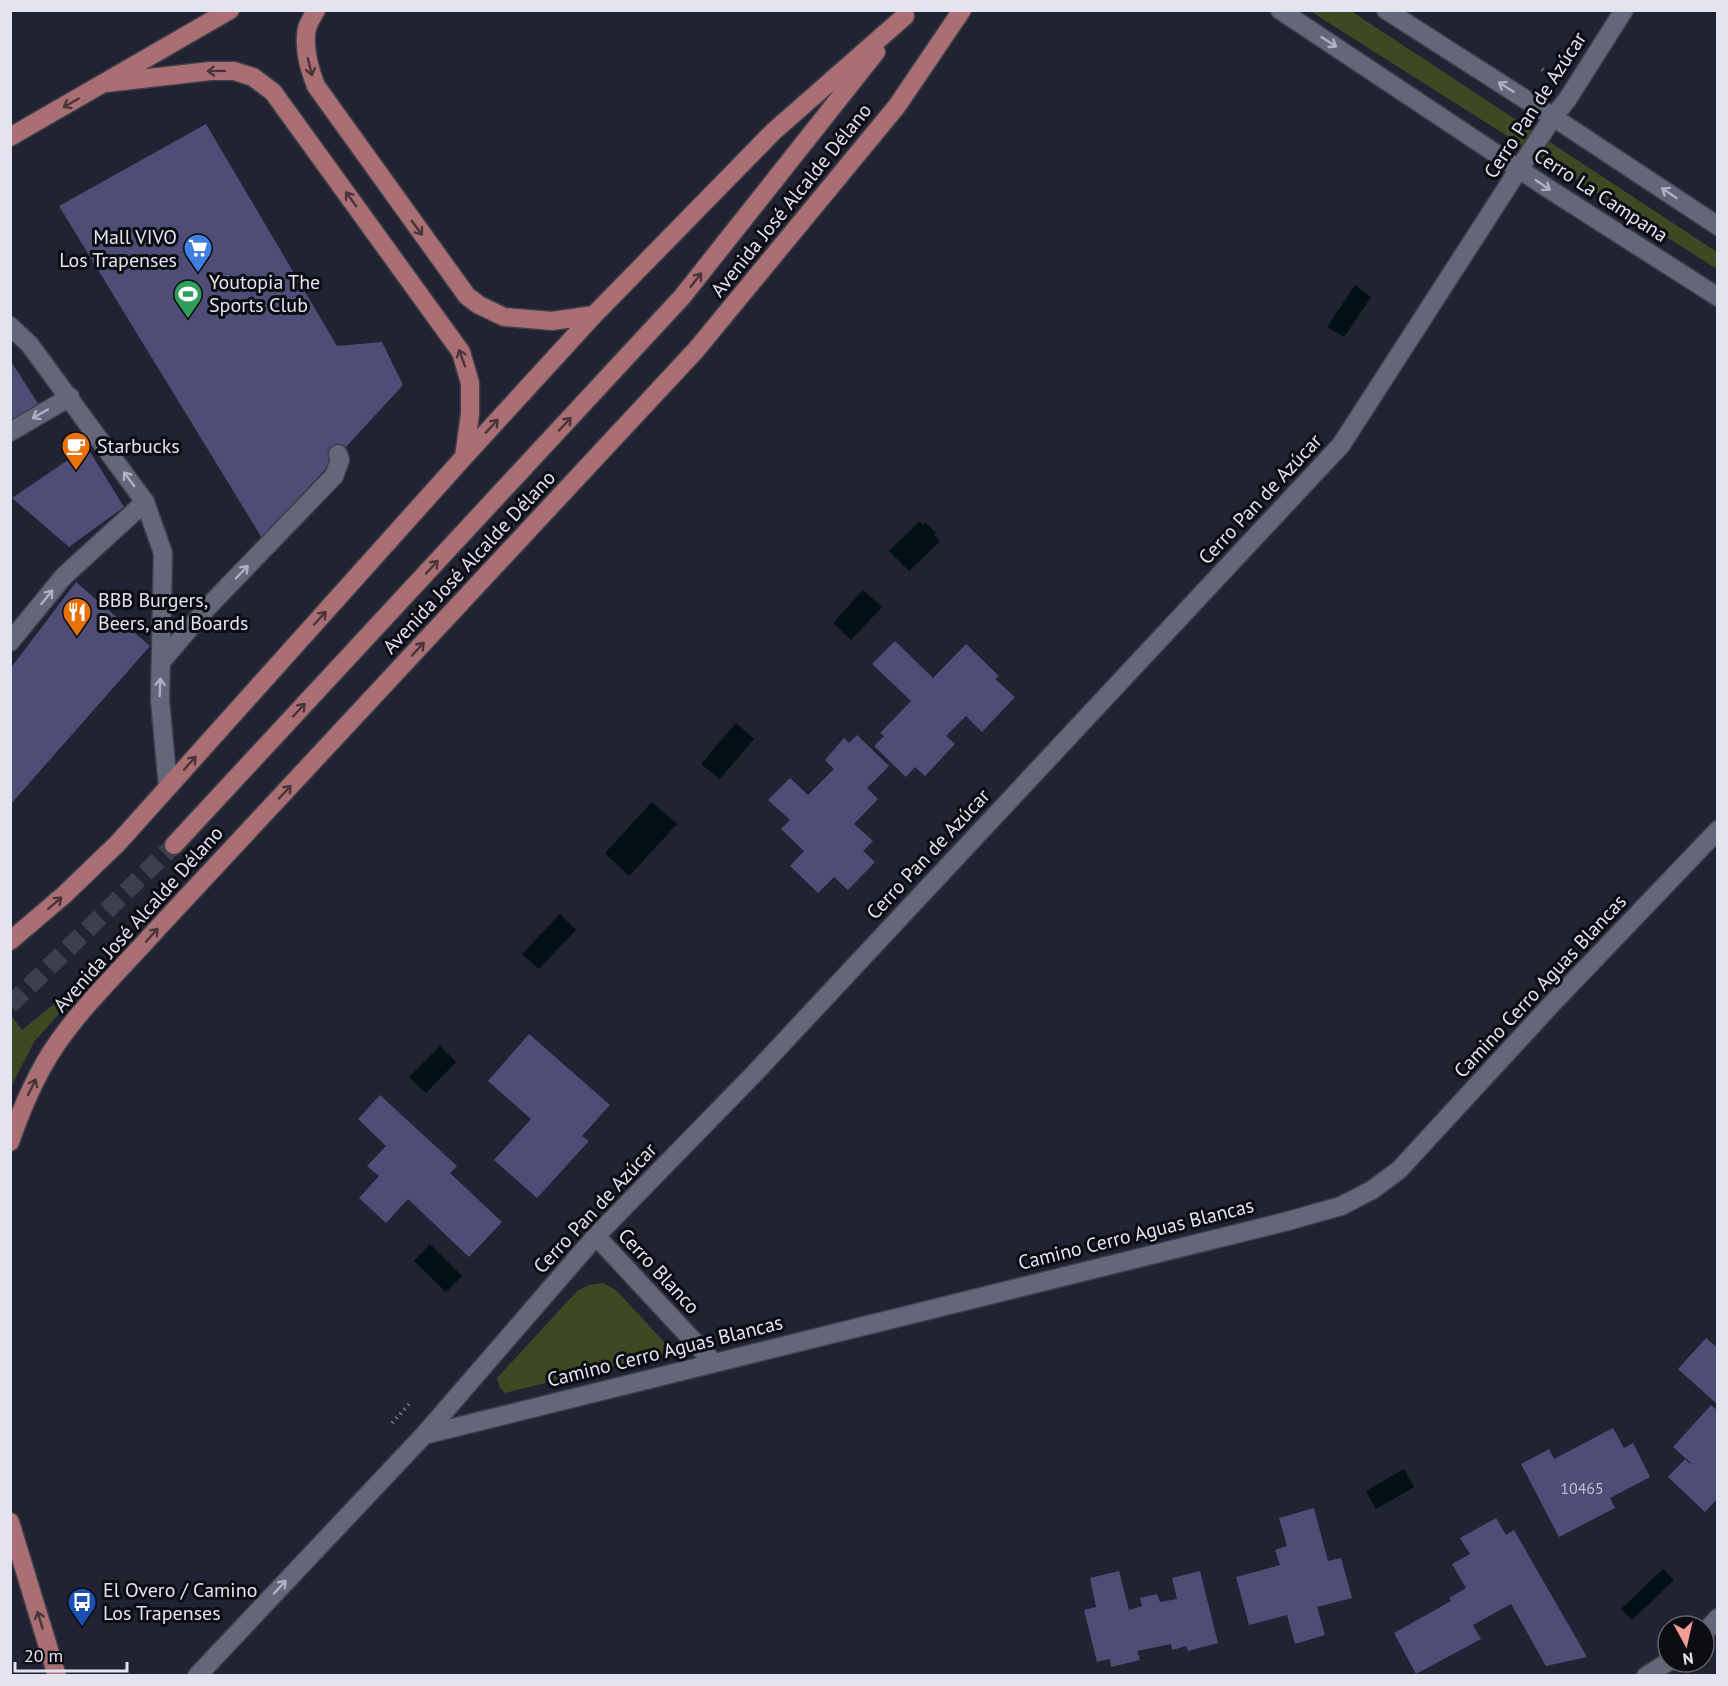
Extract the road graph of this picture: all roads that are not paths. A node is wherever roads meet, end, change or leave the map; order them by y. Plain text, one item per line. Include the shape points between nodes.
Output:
1 (231, 10) edge
2 (316, 10) edge
3 (962, 10) edge
4 (1280, 10) edge
5 (1386, 10) edge
6 (1624, 10) edge
7 (906, 13) edge
8 (105, 83) junction
9 (1553, 117) junction
10 (10, 137) edge
11 (1519, 169) junction
12 (1718, 226) edge
13 (1718, 297) edge
14 (594, 315) junction
15 (10, 326) edge
16 (70, 397) junction
17 (10, 432) edge
18 (338, 454) dead end
19 (464, 457) junction
20 (145, 502) junction
21 (10, 642) edge
22 (161, 662) junction
23 (168, 787) junction
24 (1718, 830) edge
25 (174, 845) tunnel mouth
26 (10, 941) edge
27 (10, 1142) edge
28 (596, 1236) junction
29 (714, 1362) junction
30 (424, 1435) junction
31 (10, 1522) edge
32 (57, 1676) edge
33 (197, 1676) edge

1 - 8 main road
2 -> 14 main road via 307,28 308,63 316,86 466,296 504,316 552,321
27 -> 3 main road, Avenida José Alcalde Délano via 39,1073 79,1015 696,350 897,106
4 -> 11 street, Cerro La Campana
9 -> 5 street, Cerro La Campana
6 - 9 street, Cerro Pan de Azúcar
7 - 14 main road via 774,131
25 -> 7 main road, Avenida José Alcalde Délano via 682,297
8 -> 10 main road
19 -> 8 main road via 470,383 461,352 273,92 253,77 234,71
9 - 11 street, Cerro Pan de Azúcar
12 -> 9 street, Cerro La Campana
11 -> 13 street, Cerro La Campana
11 - 28 street, Cerro Pan de Azúcar via 1341,446 761,1066
19 -> 14 main road
15 - 16 street via 30,345
16 -> 17 street
20 -> 16 street
22 -> 18 street via 206,609 334,476
23 -> 19 main road
21 -> 20 street via 64,576
20 - 22 street via 163,553
23 -> 22 street via 160,700
26 -> 23 main road via 64,895
24 - 29 street, Camino Cerro Aguas Blancas via 1399,1170 1372,1190 1341,1206 1288,1221
28 - 29 street, Cerro Blanco
28 - 30 street, Cerro Pan de Azúcar
29 - 30 street, Camino Cerro Aguas Blancas
33 -> 30 street, Cerro Pan de Azúcar
32 -> 31 main road

